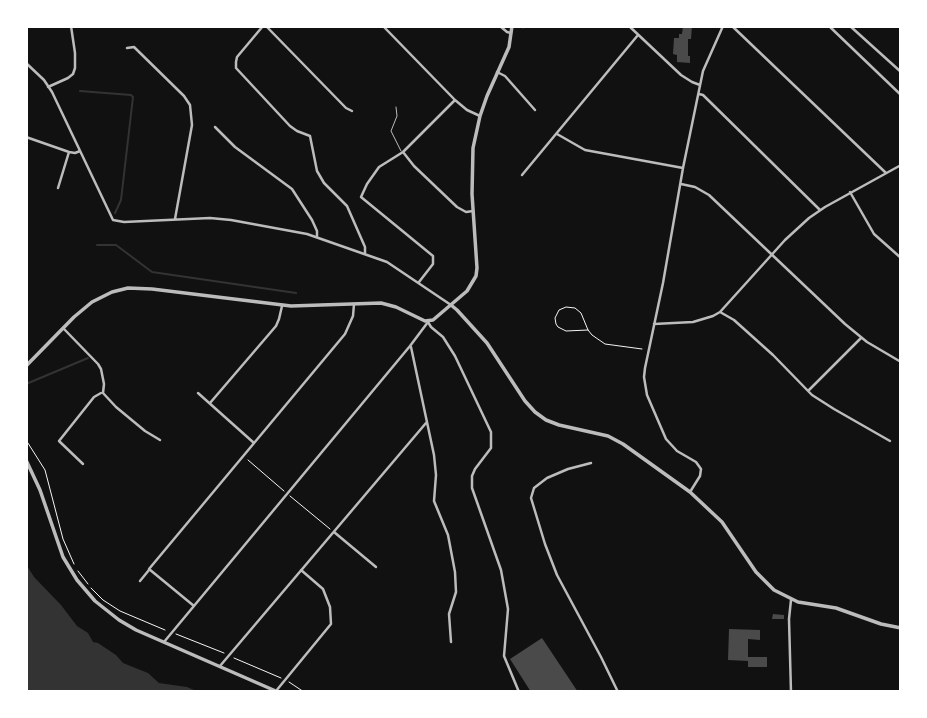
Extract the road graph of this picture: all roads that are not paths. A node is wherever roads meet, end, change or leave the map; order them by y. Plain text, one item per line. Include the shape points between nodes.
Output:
1 (71, 26) edge
2 (265, 26) edge
3 (383, 26) edge
4 (500, 26) edge
5 (512, 26) edge
6 (629, 26) edge
7 (723, 26) edge
8 (732, 26) edge
9 (850, 26) edge
10 (831, 27) edge
11 (512, 33) junction
12 (638, 35) junction
13 (127, 48) dead end
14 (26, 63) edge
15 (497, 72) junction
16 (901, 72) edge
17 (700, 85) junction
18 (48, 87) junction
19 (698, 94) junction
20 (901, 95) edge
21 (455, 100) junction
22 (396, 107) dead end
23 (535, 110) dead end
24 (352, 111) dead end
25 (480, 116) junction
26 (215, 127) dead end
27 (557, 134) junction
28 (26, 137) edge
29 (80, 151) junction
30 (69, 152) junction
31 (402, 152) junction
32 (901, 165) edge
33 (683, 168) junction
34 (886, 173) junction
35 (522, 175) dead end
36 (681, 184) junction
37 (58, 188) dead end
38 (850, 192) junction
39 (820, 210) junction
40 (473, 211) junction
41 (174, 219) junction
42 (317, 237) junction
43 (365, 253) junction
44 (771, 254) junction
45 (901, 258) edge
46 (419, 282) junction
47 (354, 304) junction
48 (451, 305) junction
49 (282, 306) junction
50 (720, 312) junction
51 (429, 322) junction
52 (654, 324) junction
53 (63, 328) junction
54 (861, 338) junction
55 (410, 346) junction
56 (901, 362) edge
57 (26, 366) edge
58 (807, 390) junction
59 (103, 393) junction
60 (198, 393) dead end
61 (210, 403) junction
62 (426, 423) junction
63 (160, 440) dead end
64 (890, 441) dead end
65 (254, 443) junction
66 (26, 460) edge
67 (591, 463) dead end
68 (83, 464) dead end
69 (690, 492) junction
70 (334, 532) junction
71 (376, 568) dead end
72 (149, 569) junction
73 (301, 570) junction
74 (140, 581) dead end
75 (792, 600) junction
76 (194, 606) junction
77 (901, 628) edge
78 (164, 642) junction
79 (451, 642) dead end
80 (220, 666) junction
81 (277, 691) edge
82 (519, 692) edge
83 (618, 692) edge
84 (791, 692) edge

1 - 18 street via 73,74
2 - 24 street
2 - 43 street via 237,57 236,68 290,126 310,136 317,171 347,206
3 - 21 street
4 - 11 street
5 - 11 street
6 - 12 street
7 - 17 street
8 - 34 street
9 - 16 street
10 - 20 street
11 - 15 street
12 - 17 street via 681,75
12 - 27 street
13 - 41 street via 134,47 190,105 191,125
14 - 18 street
15 - 23 street
15 - 25 street
17 - 19 street
18 - 29 street
19 - 33 street
19 - 39 street
21 - 25 street
21 - 31 street
22 - 31 lane via 391,131
25 - 40 street via 473,148
26 - 42 street via 296,194
27 - 33 street via 585,150
27 - 35 street
28 - 30 street
29 - 30 street
29 - 41 street via 113,219
30 - 37 street
31 - 40 street via 457,207
31 - 46 street via 379,167 361,197 433,256 433,264
32 - 34 street
33 - 36 street
34 - 38 street
36 - 44 street via 709,195
36 - 52 street
38 - 39 street
38 - 45 street via 874,234
39 - 44 street
40 - 48 street via 477,272 470,287
41 - 42 street via 230,220
42 - 43 street
43 - 46 street
44 - 50 street
44 - 54 street
46 - 48 street
47 - 49 street
47 - 51 street via 387,304
47 - 65 street via 345,334
48 - 51 street
48 - 69 street via 487,343 535,412 559,425 608,436
49 - 53 street via 128,288 99,298
49 - 61 street via 276,326
50 - 52 street via 692,322
50 - 58 street
51 - 55 street
51 - 82 street via 456,356 491,432 491,448 472,476 472,488 501,570 508,609 504,656
52 - 69 street via 645,387 671,446 701,469
53 - 57 street
53 - 59 street via 98,364
54 - 56 street
54 - 58 street
55 - 62 street
55 - 76 street
58 - 64 street
59 - 63 street
59 - 68 street via 94,397 59,441
60 - 61 street
61 - 65 street
62 - 70 street
62 - 79 street via 434,455 434,500 449,535 455,572 456,592 449,614
65 - 72 street
66 - 78 street via 76,580 111,615
67 - 83 street via 547,478 534,488 531,498 557,575
69 - 75 street via 722,522 765,582
70 - 71 street
70 - 73 street
72 - 74 street
72 - 76 street
73 - 80 street
73 - 81 street via 323,589 331,624
75 - 77 street
75 - 84 street
76 - 78 street
78 - 80 street
80 - 81 street

